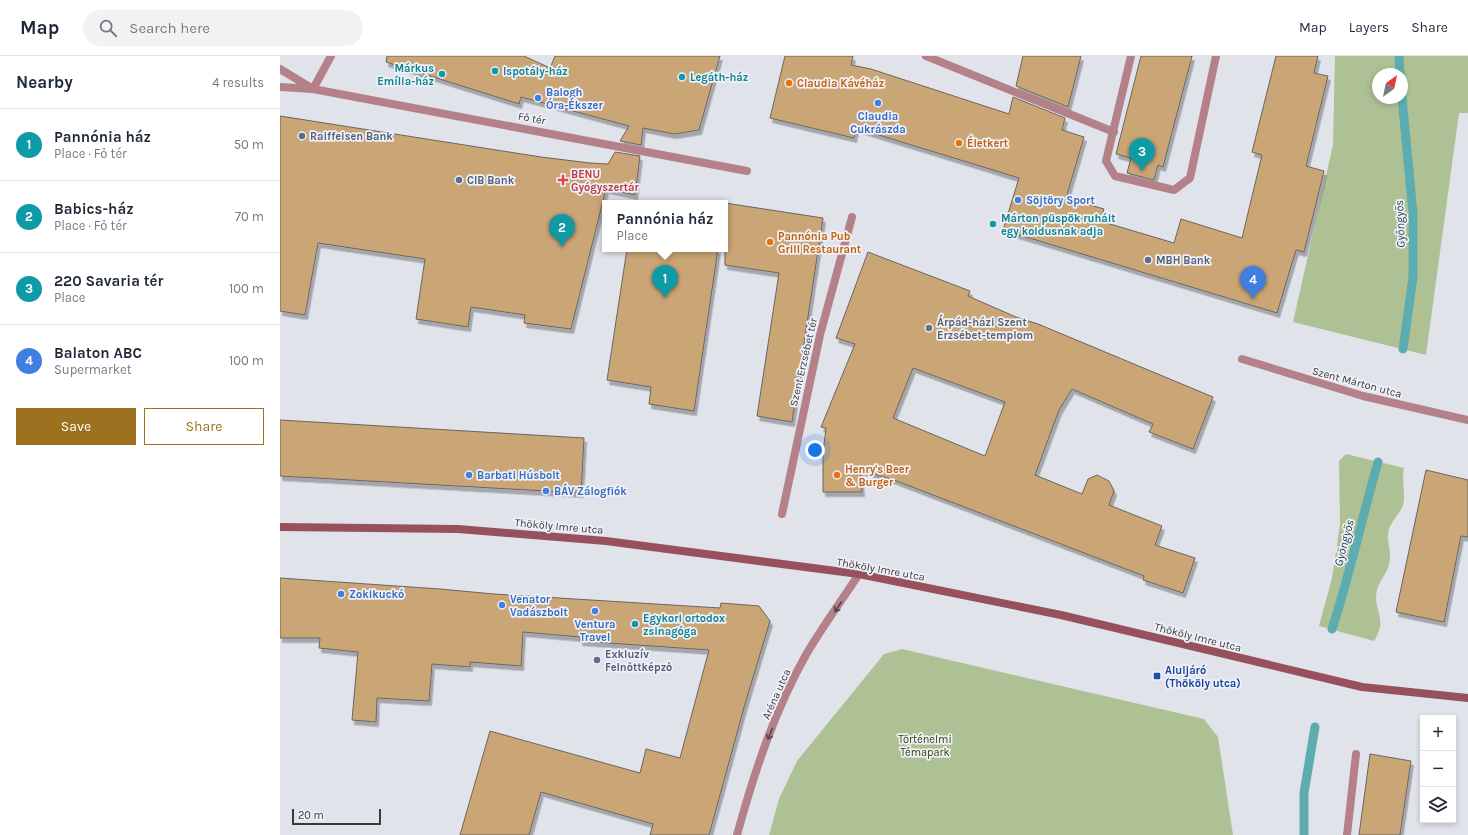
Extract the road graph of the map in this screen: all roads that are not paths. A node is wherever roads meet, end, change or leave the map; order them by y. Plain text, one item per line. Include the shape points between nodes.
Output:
1 (331, 56) edge
2 (926, 56) edge
3 (1131, 56) edge
4 (1216, 56) edge
5 (280, 69) edge
6 (280, 87) edge
7 (312, 89) junction
8 (1114, 132) junction
9 (747, 171) dead end
10 (852, 217) dead end
11 (1242, 359) dead end
12 (1468, 420) edge
13 (782, 514) dead end
14 (280, 527) edge
15 (859, 574) junction
16 (1468, 698) edge
17 (1356, 754) dead end
18 (737, 835) edge
19 (1347, 835) edge

1 - 7 street
2 - 8 street
3 - 8 street
4 - 8 street via 1190,178 1185,182 1174,190 1115,176 1106,161
5 - 7 street, Fő tér
6 - 7 street, Fő tér
7 - 9 street, Fő tér
10 - 13 street, Szent Erzsébet tér via 820,335
11 - 12 street, Szent Márton utca via 1363,396
14 - 15 street, Thököly Imre utca via 458,528 606,541
15 - 16 street, Thököly Imre utca via 1061,615 1362,687
15 -> 18 street, Aréna utca via 807,653 793,681 770,734
17 - 19 street

